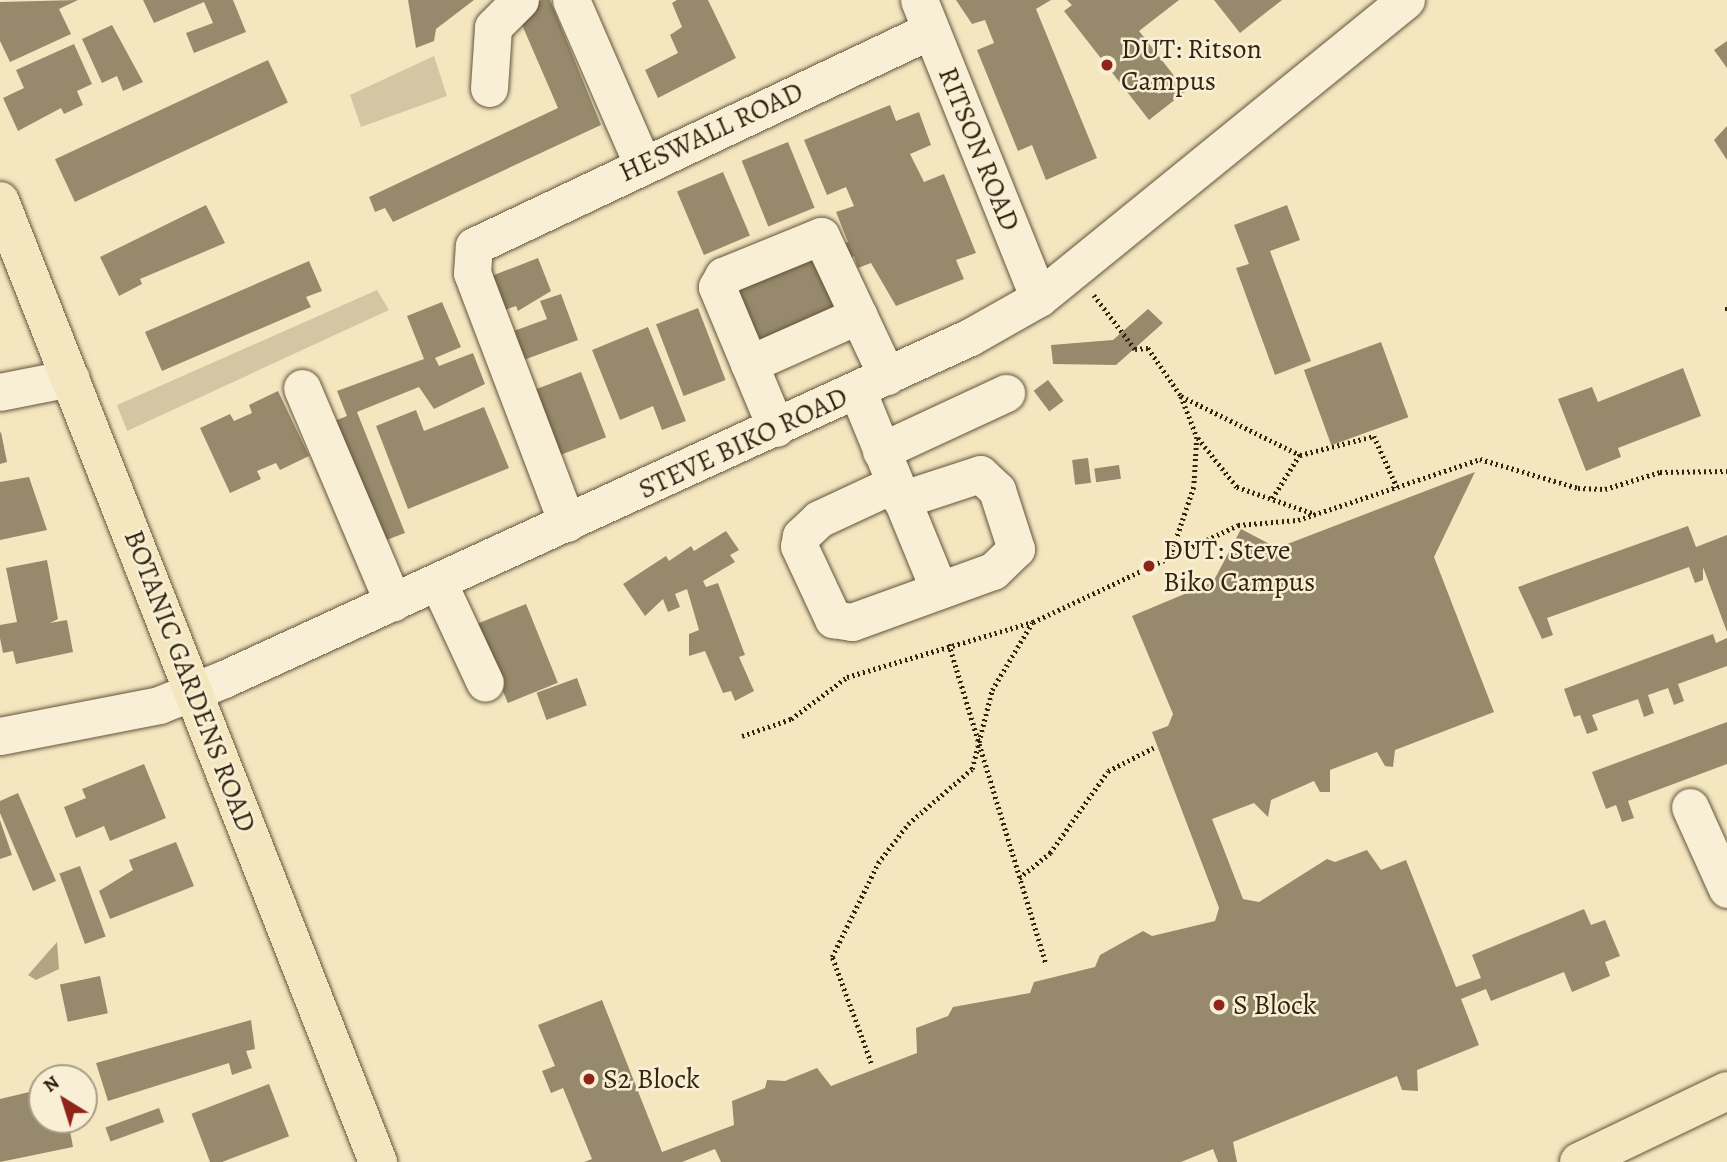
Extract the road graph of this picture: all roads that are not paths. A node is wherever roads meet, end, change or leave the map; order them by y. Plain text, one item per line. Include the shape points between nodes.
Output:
1 (520, 0) edge
2 (571, 0) edge
3 (1406, 0) edge
4 (925, 15) edge
5 (489, 88) dead end
6 (642, 163) junction
7 (0, 201) edge
8 (7, 238) edge
9 (1039, 298) junction
10 (859, 315) junction
11 (749, 363) junction
12 (71, 378) junction
13 (872, 383) junction
14 (302, 388) dead end
15 (0, 392) edge
16 (1006, 393) dead end
17 (776, 428) junction
18 (881, 450) junction
19 (898, 492) junction
20 (567, 523) junction
21 (438, 582) junction
22 (939, 590) junction
23 (393, 602) junction
24 (485, 683) dead end
25 (194, 691) junction
26 (0, 736) edge
27 (1690, 807) dead end
28 (1727, 889) edge
29 (1727, 1091) edge
30 (378, 1162) edge
31 (1579, 1162) edge

1 - 5 street via 494,27
2 - 6 street
3 - 9 street, STEVE BIKO ROAD
4 - 6 street, HESWALL ROAD
4 - 9 street, RITSON ROAD
6 - 20 street, HESWALL ROAD via 490,233 470,253 472,273
7 - 8 main road, BOTANIC GARDENS ROAD
8 - 12 main road, BOTANIC GARDENS ROAD
9 - 13 street, STEVE BIKO ROAD
10 - 11 street
10 - 11 street via 825,242 812,236 716,282
10 - 13 street
11 - 17 street
12 - 15 street
12 - 25 main road, BOTANIC GARDENS ROAD
13 - 17 street, STEVE BIKO ROAD
13 - 18 street
14 - 23 street
16 - 18 street
17 - 20 street, STEVE BIKO ROAD
18 - 19 street
19 - 22 street
19 - 22 street via 975,474 997,491 1016,549 993,571
19 - 22 street via 809,524 799,546 831,616 839,622
20 - 21 street, STEVE BIKO ROAD
21 - 23 street, STEVE BIKO ROAD
21 - 24 street
23 - 25 street, STEVE BIKO ROAD
25 - 26 street, STEVE BIKO ROAD via 159,705
25 - 30 main road, BOTANIC GARDENS ROAD
27 - 28 street
29 - 31 main road

